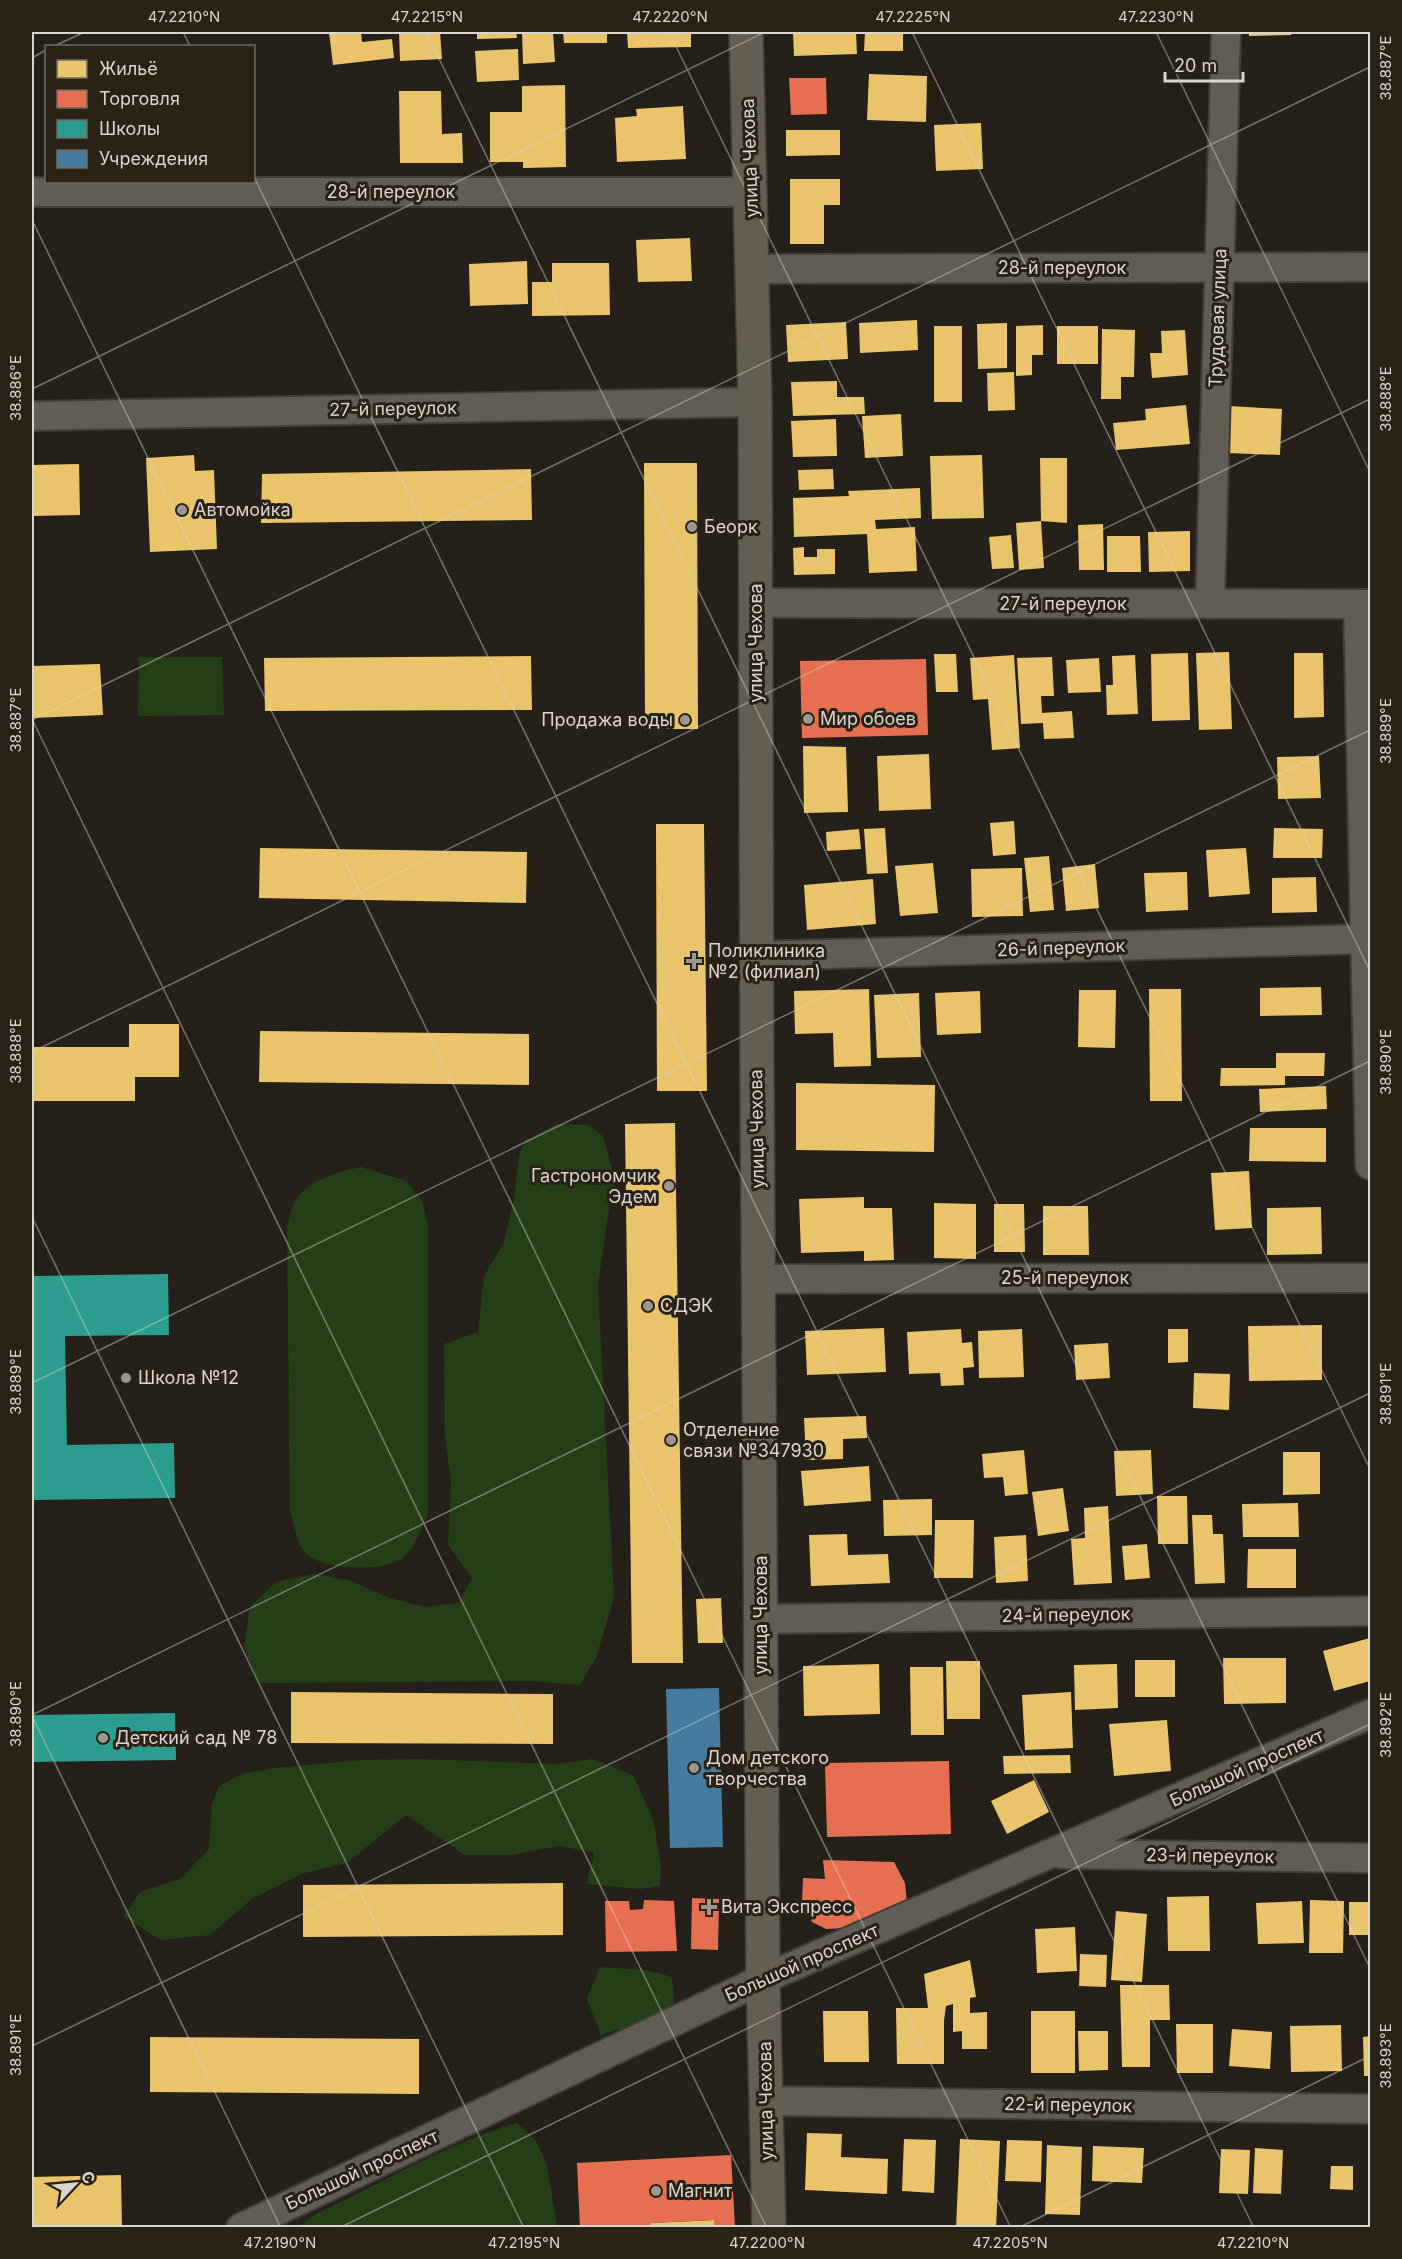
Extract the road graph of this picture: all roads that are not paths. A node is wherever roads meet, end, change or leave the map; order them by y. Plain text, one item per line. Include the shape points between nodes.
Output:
1 (747, 32) edge
2 (1226, 32) edge
3 (32, 192) edge
4 (751, 192) junction
5 (1219, 267) junction
6 (1371, 267) edge
7 (754, 269) junction
8 (755, 402) junction
9 (32, 416) edge
10 (756, 603) junction
11 (1210, 604) junction
12 (1364, 604) edge
13 (1367, 948) edge
14 (757, 956) junction
15 (1371, 1164) edge
16 (1371, 1278) edge
17 (759, 1279) junction
18 (1371, 1611) edge
19 (761, 1619) junction
20 (1371, 1714) edge
21 (1050, 1854) junction
22 (1371, 1858) edge
23 (763, 1979) junction
24 (766, 2101) junction
25 (1371, 2109) edge
26 (241, 2228) edge
27 (769, 2228) edge

1 - 4 main road, улица Чехова
2 - 5 street, Трудовая улица
3 - 4 street, 28-й переулок
4 - 7 main road, улица Чехова
5 - 6 street, 28-й переулок
5 - 7 street, 28-й переулок
5 - 11 street, Трудовая улица
7 - 8 main road, улица Чехова
8 - 9 street, 27-й переулок
8 - 10 main road, улица Чехова
10 - 11 street, 27-й переулок
10 - 14 main road, улица Чехова
11 - 12 street, 27-й переулок
12 - 13 street
13 - 14 street, 26-й переулок
13 - 15 street
14 - 17 main road, улица Чехова
16 - 17 street, 25-й переулок
17 - 19 main road, улица Чехова
18 - 19 street, 24-й переулок
19 - 23 main road, улица Чехова
20 - 21 street, Большой проспект
21 - 22 street, 23-й переулок
21 - 23 street, Большой проспект
23 - 24 main road, улица Чехова
23 - 26 street, Большой проспект
24 - 25 street, 22-й переулок
24 - 27 main road, улица Чехова

